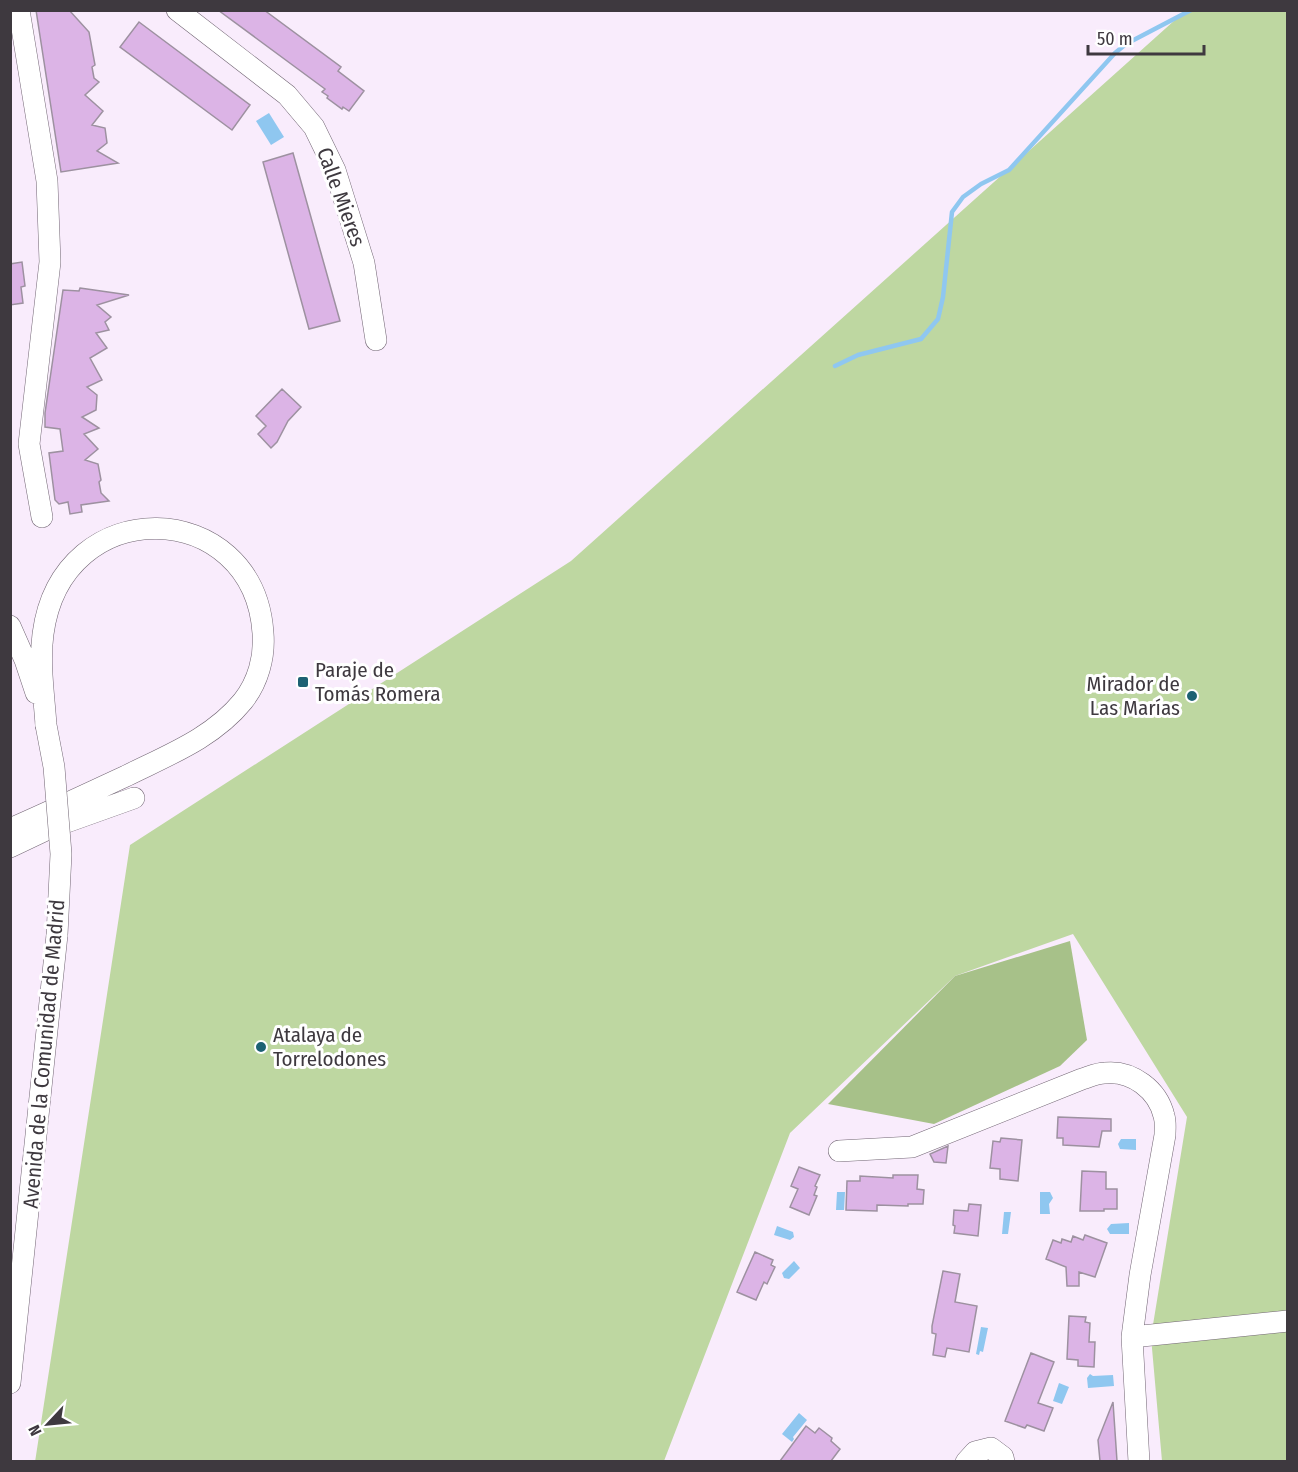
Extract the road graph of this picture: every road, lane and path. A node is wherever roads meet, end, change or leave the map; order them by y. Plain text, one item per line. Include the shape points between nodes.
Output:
1 (19, 10) edge
2 (177, 10) edge
3 (376, 340) dead end
4 (42, 517) dead end
5 (10, 626) edge
6 (46, 725) junction
7 (134, 798) dead end
8 (10, 829) edge
9 (10, 847) edge
10 (839, 1151) dead end
11 (1287, 1321) edge
12 (1132, 1337) junction
13 (10, 1383) edge
14 (966, 1461) edge
15 (1004, 1461) edge
16 (1139, 1461) edge

1 - 4 street via 48,204 50,262 29,444
2 - 3 street, Calle Mieres via 287,95 314,127 335,170 364,263
5 - 6 street
6 - 8 street via 43,634 57,587 81,556 110,538 158,528 204,540 238,567 258,602 264,641 256,677 242,701 228,717 193,743
6 - 13 street, Avenida de la Comunidad de Madrid, bridge via 58,801 61,854 57,934
7 - 9 street
10 - 12 street via 912,1147 1104,1073 1123,1073 1142,1082 1155,1096 1164,1116 1165,1135
11 - 12 street
12 - 16 street
14 - 15 street via 975,1452 991,1448

